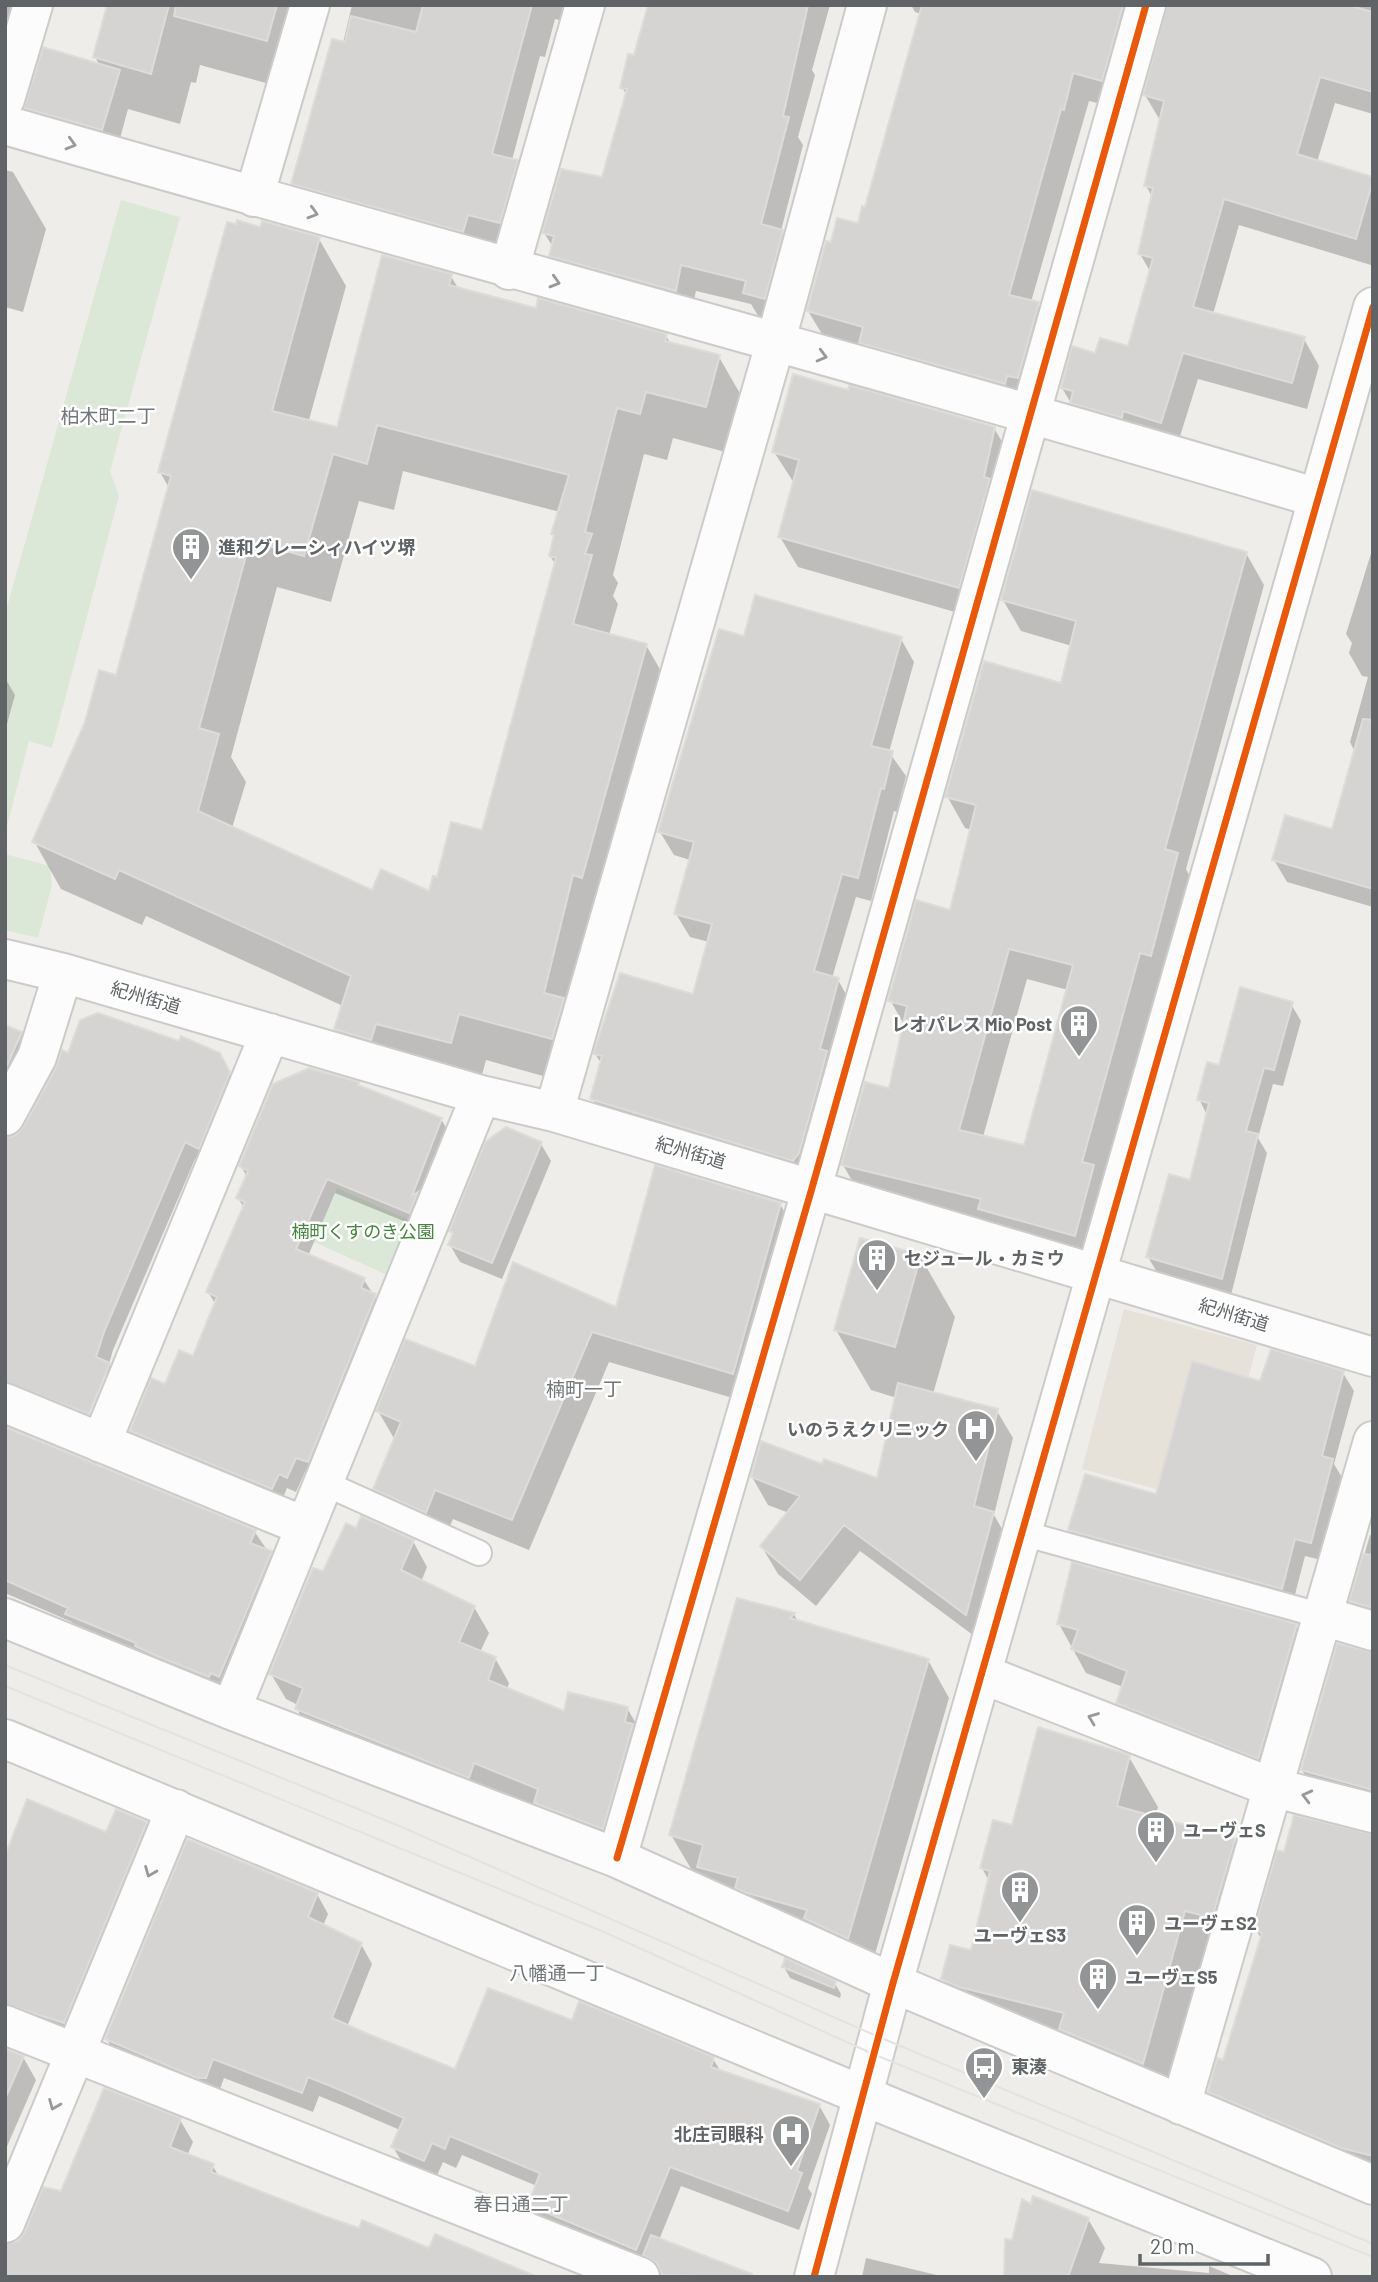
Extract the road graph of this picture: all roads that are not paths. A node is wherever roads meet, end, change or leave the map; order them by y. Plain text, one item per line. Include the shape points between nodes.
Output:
1 (33, 5) edge
2 (310, 5) edge
3 (585, 5) edge
4 (867, 5) edge
5 (1146, 5) edge
6 (5, 99) edge
7 (5, 125) edge
8 (254, 197) junction
9 (509, 270) junction
10 (1373, 307) edge
11 (775, 344) junction
12 (1365, 360) edge
13 (1031, 412) junction
14 (1318, 498) junction
15 (5, 959) edge
16 (63, 973) junction
17 (270, 1033) junction
18 (481, 1095) junction
19 (554, 1112) junction
20 (5, 1116) edge
21 (812, 1188) junction
22 (1097, 1272) junction
23 (1373, 1357) edge
24 (5, 1403) edge
25 (1373, 1441) edge
26 (102, 1443) junction
27 (324, 1483) junction
28 (304, 1526) junction
29 (1022, 1533) junction
30 (479, 1553) dead end
31 (1323, 1616) junction
32 (5, 1618) edge
33 (1373, 1631) edge
34 (982, 1674) junction
35 (231, 1710) junction
36 (5, 1739) edge
37 (1271, 1787) junction
38 (176, 1809) junction
39 (1373, 1812) edge
40 (617, 1858) junction
41 (892, 1983) junction
42 (5, 2025) edge
43 (75, 2055) junction
44 (861, 2094) junction
45 (1181, 2105) junction
46 (1373, 2185) edge
47 (5, 2224) edge
48 (640, 2277) edge
49 (814, 2277) edge
50 (1312, 2277) edge

1 - 6 street
2 - 8 street
3 - 9 street
4 - 11 street
5 - 13 street
7 -> 8 street
8 -> 9 street
9 -> 11 street
10 - 12 street
11 -> 13 street
11 - 19 street
12 - 14 street
13 - 14 street
13 - 21 street
14 - 22 street
15 - 16 street, 紀州街道
16 - 17 street, 紀州街道
16 - 20 street via 37,1057
17 - 18 street, 紀州街道
17 - 26 street
18 - 19 street, 紀州街道
18 - 27 street
19 - 21 street, 紀州街道
21 - 22 street, 紀州街道
21 - 40 street
22 - 23 street, 紀州街道
22 - 29 street
24 - 26 street
25 - 31 street
26 - 28 street
27 - 28 street
27 - 30 lane
28 - 35 street
29 - 31 lane
29 - 34 street
31 - 33 street
31 - 37 street
32 - 35 street
37 -> 34 street
34 - 41 street
35 - 40 street
36 - 38 street
39 -> 37 street
37 - 45 street
38 -> 43 street
38 - 44 street
40 - 41 street
41 - 44 street
41 - 45 street
42 - 43 street
43 -> 47 street
43 - 48 street
44 - 49 street
44 - 50 street
45 - 46 street

